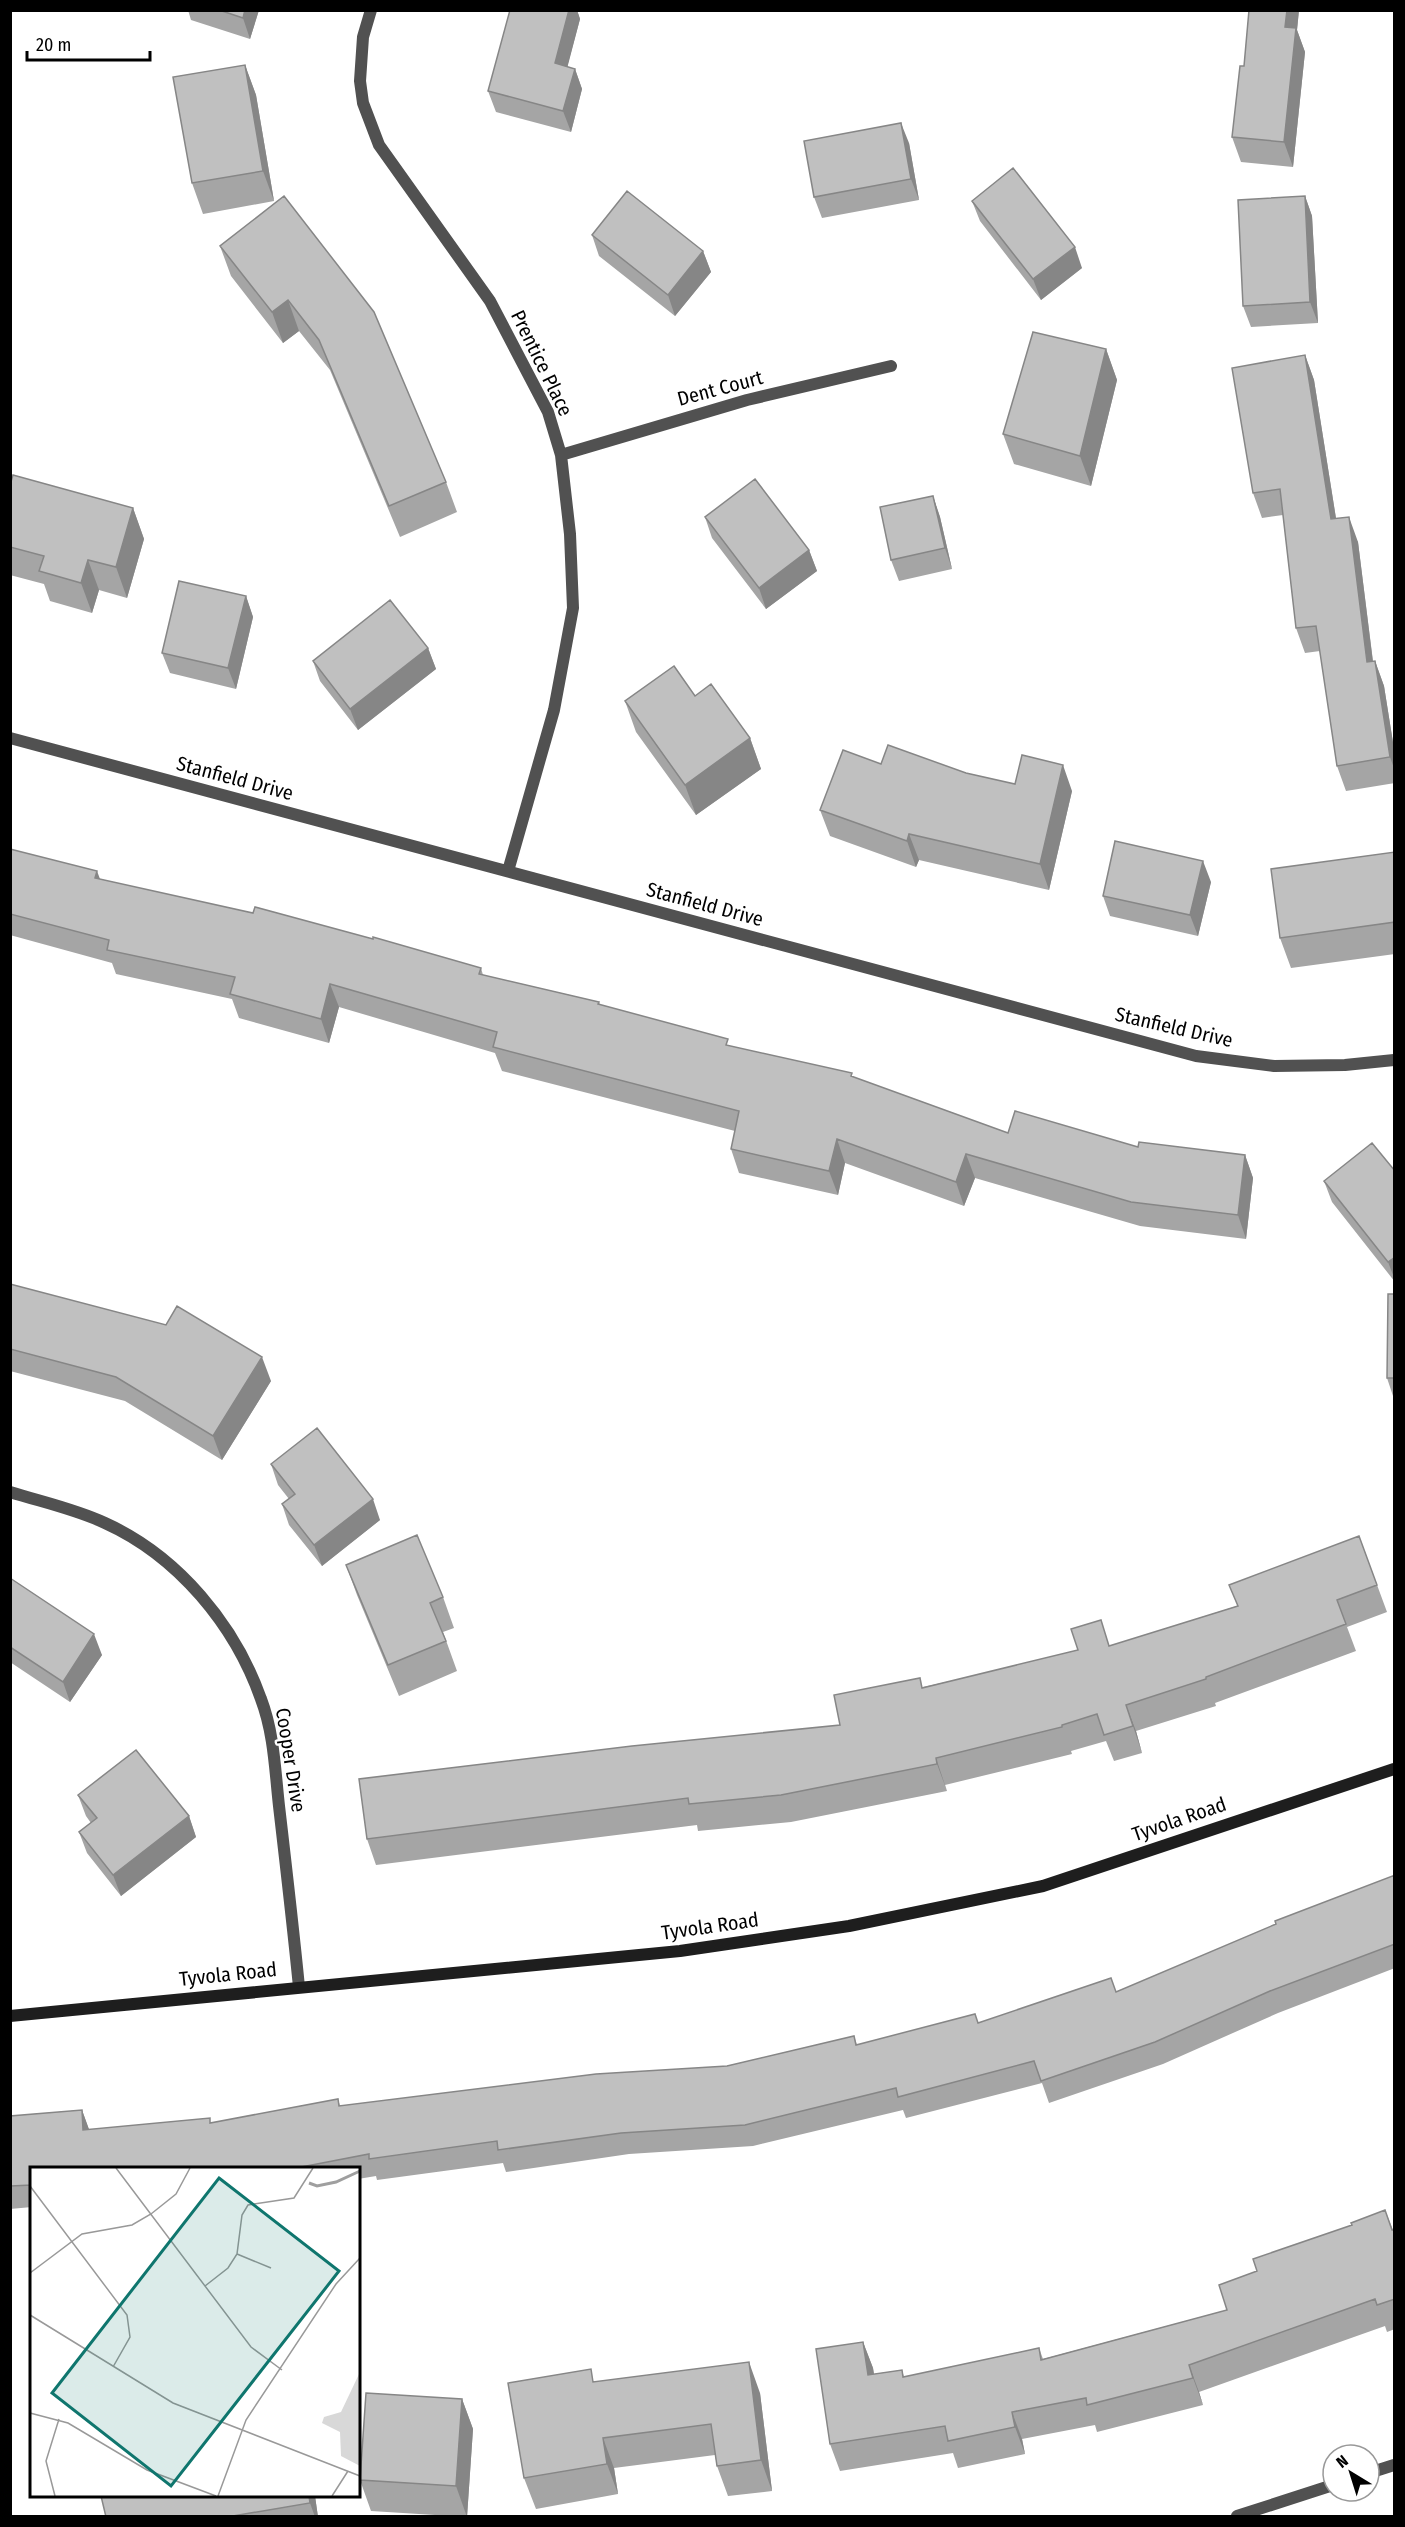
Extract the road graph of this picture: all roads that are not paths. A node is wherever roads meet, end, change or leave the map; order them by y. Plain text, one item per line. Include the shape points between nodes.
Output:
1 (371, 10) edge
2 (891, 366) dead end
3 (561, 455) junction
4 (10, 738) edge
5 (508, 871) junction
6 (1395, 1060) edge
7 (10, 1492) edge
8 (1395, 1769) edge
9 (299, 1987) junction
10 (10, 2016) edge
11 (1321, 2489) edge
12 (1236, 2517) edge

1 - 3 street, Prentice Place via 363,37 360,81 363,103 379,145 490,301 548,412
2 - 3 street, Dent Court via 747,400
3 - 5 street, Prentice Place via 573,608 554,710
4 - 5 street, Stanfield Drive
5 - 6 street, Stanfield Drive via 1196,1056 1274,1066
7 - 9 street, Cooper Drive via 108,1524 159,1556 221,1620 250,1672 270,1728
8 - 9 main road, Tyvola Road via 1043,1886 946,1908 680,1950
9 - 10 main road, Tyvola Road
11 - 12 street

